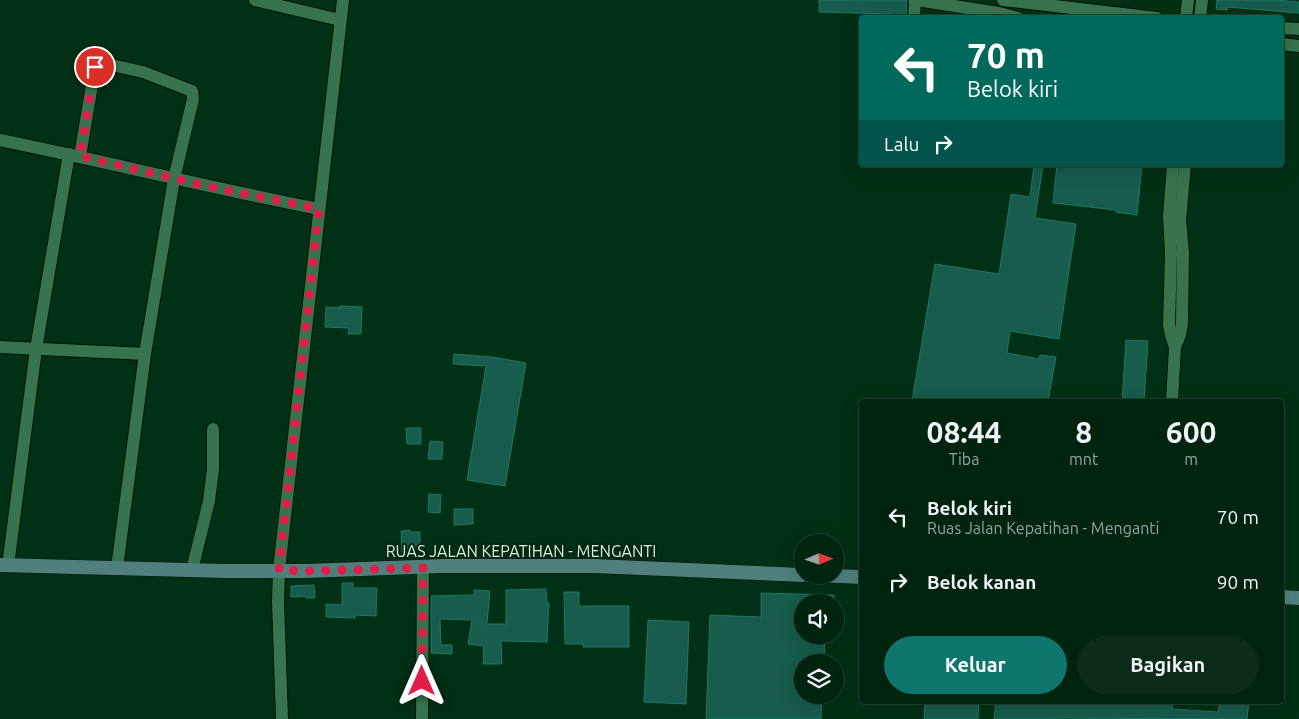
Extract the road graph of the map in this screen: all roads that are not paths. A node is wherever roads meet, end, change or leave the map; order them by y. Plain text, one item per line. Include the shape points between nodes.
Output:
1 (255, 0) edge
2 (343, 0) edge
3 (916, 0) edge
4 (1188, 0) edge
5 (1202, 0) edge
6 (1023, 1) edge
7 (959, 8) edge
8 (1000, 8) edge
9 (1084, 13) edge
10 (914, 15) edge
11 (1013, 15) edge
12 (1113, 15) edge
13 (1186, 15) edge
14 (1200, 15) edge
15 (340, 20) junction
16 (1284, 28) edge
17 (1299, 29) edge
18 (1284, 44) edge
19 (1299, 46) edge
20 (0, 140) edge
21 (75, 155) junction
22 (1173, 167) edge
23 (1185, 167) edge
24 (174, 179) junction
25 (319, 209) junction
26 (1176, 236) junction
27 (0, 347) edge
28 (36, 349) junction
29 (145, 354) junction
30 (1172, 399) edge
31 (213, 430) dead end
32 (4, 566) edge
33 (117, 568) junction
34 (423, 568) junction
35 (192, 570) junction
36 (279, 570) junction
37 (794, 575) edge
38 (844, 576) edge
39 (859, 577) edge
40 (1284, 597) edge
41 (1299, 598) edge
42 (282, 719) edge
43 (422, 719) edge

1 - 15 street
2 - 15 street
3 - 7 street
3 - 10 street
4 - 13 street
5 - 14 street
6 - 8 street
6 - 9 street
7 - 8 street
8 - 11 street
9 - 12 street
15 - 25 street
16 - 17 street
18 - 19 street
20 - 21 street
21 - 24 street
21 - 24 street via 95,67 102,63 142,72 193,94
21 - 28 street
22 - 26 street via 1169,216
23 - 26 street
24 - 25 street
24 - 29 street
25 - 36 street
26 - 30 street via 1182,324 1175,347
27 - 28 street
28 - 29 street
28 - 32 street
29 - 33 street
31 - 35 street via 209,501
32 - 33 main road, RUAS JALAN KEPATIHAN - MENGANTI
33 - 35 main road, RUAS JALAN KEPATIHAN - MENGANTI
34 - 36 main road, RUAS JALAN KEPATIHAN - MENGANTI
34 - 37 main road, RUAS JALAN KEPATIHAN - MENGANTI via 594,566
34 - 43 street
35 - 36 main road, RUAS JALAN KEPATIHAN - MENGANTI
36 - 42 street
38 - 39 main road
40 - 41 main road

